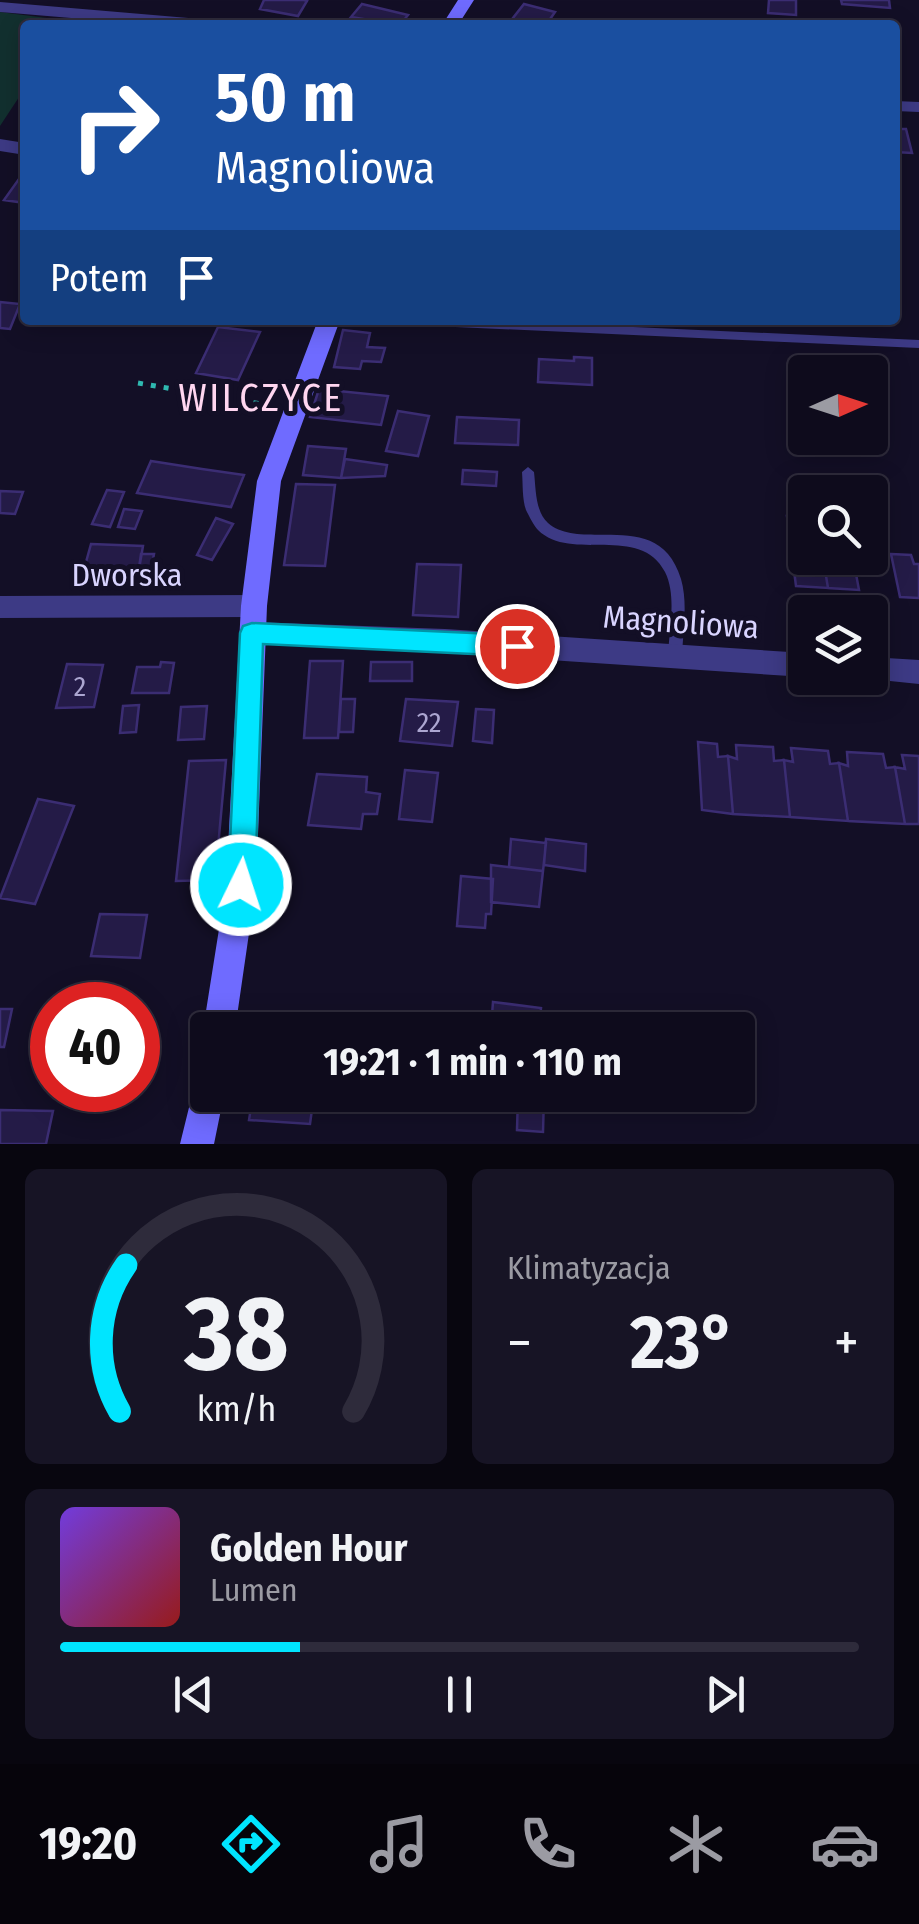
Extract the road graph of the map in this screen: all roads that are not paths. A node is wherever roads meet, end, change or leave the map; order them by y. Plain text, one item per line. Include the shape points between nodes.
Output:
1 (0, 7) edge
2 (153, 20) edge
3 (327, 325) edge
4 (500, 325) edge
5 (919, 344) edge
6 (528, 472) dead end
7 (0, 607) edge
8 (253, 619) junction
9 (674, 656) junction
10 (788, 664) edge
11 (888, 670) edge
12 (919, 672) edge
13 (222, 1012) edge
14 (204, 1112) edge
15 (197, 1144) edge

1 - 2 street
3 - 8 street via 269,481
4 - 5 lane
6 - 9 lane via 532,512 547,531 634,543 669,565 677,607
7 - 8 street, Dworska via 175,609
8 - 9 street, Magnoliowa
8 - 13 street via 241,885
9 - 10 street, Magnoliowa
11 - 12 street
14 - 15 street

